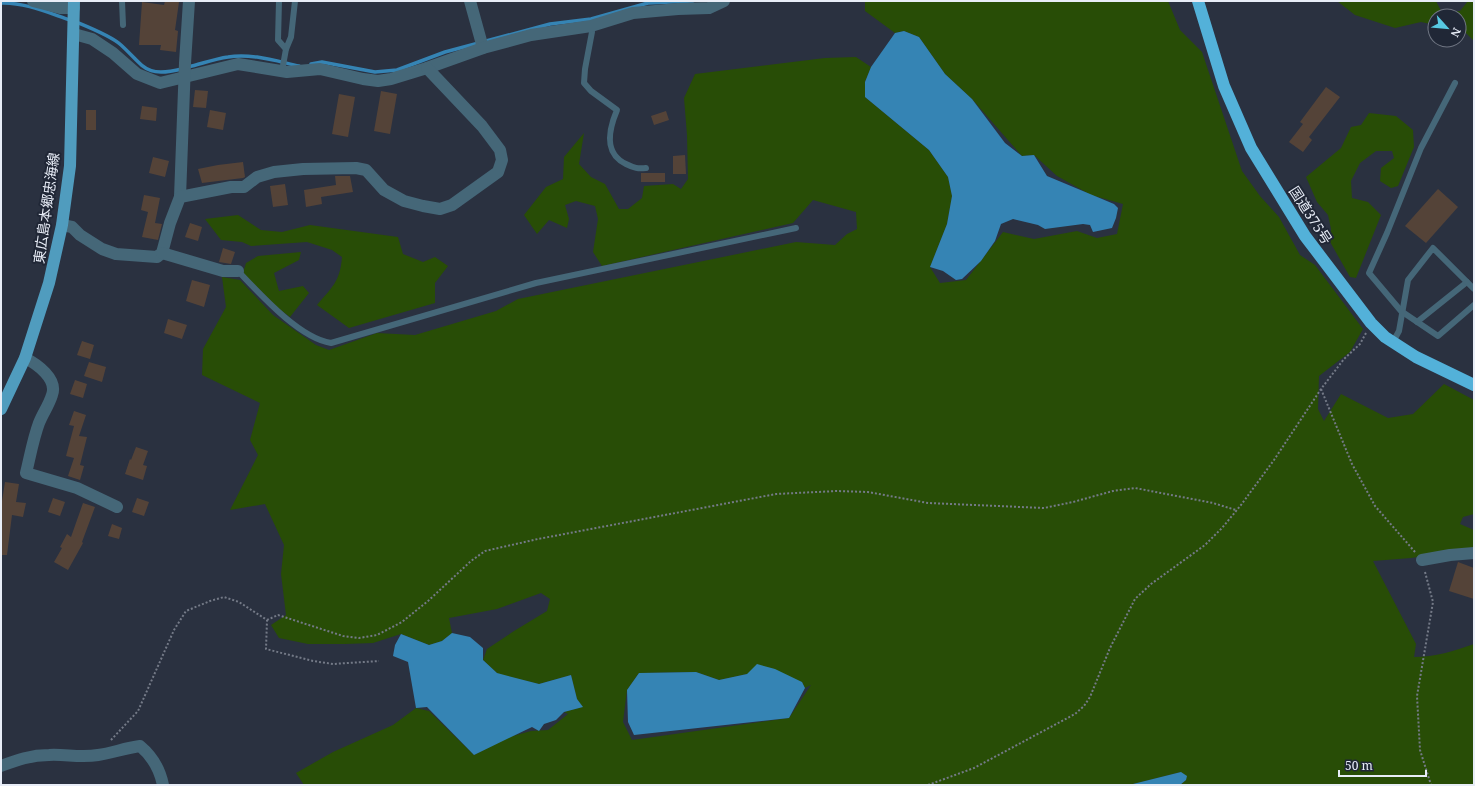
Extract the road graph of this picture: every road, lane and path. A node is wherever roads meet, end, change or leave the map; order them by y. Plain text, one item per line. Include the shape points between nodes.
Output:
1 (33, 1) edge
2 (122, 1) edge
3 (189, 1) edge
4 (279, 1) edge
5 (295, 1) edge
6 (470, 1) edge
7 (724, 1) edge
8 (1198, 1) edge
9 (74, 18) edge
10 (123, 25) dead end
11 (591, 26) junction
12 (481, 43) junction
13 (286, 49) junction
14 (427, 68) junction
15 (282, 70) junction
16 (185, 71) junction
17 (1456, 83) dead end
18 (646, 168) dead end
19 (180, 196) junction
20 (62, 225) junction
21 (796, 228) dead end
22 (162, 254) junction
23 (238, 271) joint
24 (1467, 282) junction
25 (1474, 289) edge
26 (1474, 305) edge
27 (1401, 311) junction
28 (1417, 322) junction
29 (1371, 323) junction
30 (1393, 342) junction
31 (25, 358) junction
32 (1474, 385) edge
33 (1321, 389) junction
34 (1, 409) edge
35 (117, 507) dead end
36 (1236, 510) junction
37 (1474, 554) edge
38 (1422, 560) junction
39 (267, 620) junction
40 (379, 661) dead end
41 (97, 755) junction
42 (1, 766) edge
43 (163, 785) edge
44 (928, 785) edge
45 (1431, 785) edge

1 - 9 street via 60,8
2 - 10 lane
3 - 16 street
4 - 13 lane via 278,40
5 - 13 lane via 291,38
6 - 12 street
7 - 11 street via 709,8 632,13
8 - 29 highway, 国道375号 via 1224,86 1251,148 1305,236
9 - 16 street via 92,39 137,74 160,83
9 - 20 main road, 東広島本郷忠海線 via 70,166
11 - 12 street
11 - 18 lane via 584,83 617,110 609,135 614,156 636,169
12 - 14 street
13 - 15 lane
14 - 15 street via 378,81 363,80 320,69 287,72
14 - 19 street via 482,126 500,150 502,160 498,172 452,205 440,209 404,201 384,190 366,170 356,168 303,168 274,172 257,177 244,187
15 - 16 street via 238,64 205,71
16 - 19 street
17 - 27 lane via 1420,148 1369,273
19 - 22 street
20 - 22 street via 72,227 80,236 116,254 157,257
20 - 31 main road, 東広島本郷忠海線 via 49,283
21 - 23 lane via 536,283 330,343 312,337 277,311
22 - 23 street via 223,272
24 - 25 lane
24 - 27 lane via 1434,248 1408,280
24 - 28 lane
26 - 28 lane via 1438,336
27 - 28 lane
27 - 30 lane via 1399,331
29 - 30 highway, 国道375号
29 - 33 path via 1360,344 1344,359
30 - 32 highway, 国道375号 via 1416,357
31 - 34 main road, 東広島本郷忠海線
31 - 35 street via 37,364 53,387 53,394 39,423 26,473 77,488
33 - 36 path via 1274,460
33 - 38 path via 1352,464 1375,506
36 - 39 path via 1135,488 1044,508 928,503 868,492 776,494 485,551 402,622 377,635 359,638 343,636 278,616
36 - 44 path via 1205,545 1151,584 1135,599 1084,706 1075,714 974,768
37 - 38 street
38 - 45 path via 1433,602 1417,696 1420,750
39 - 40 path via 266,649 333,664
39 - 41 path via 238,602 224,597 186,611 174,630 138,711
41 - 42 street via 32,756
41 - 43 street via 140,746 148,753 162,776

